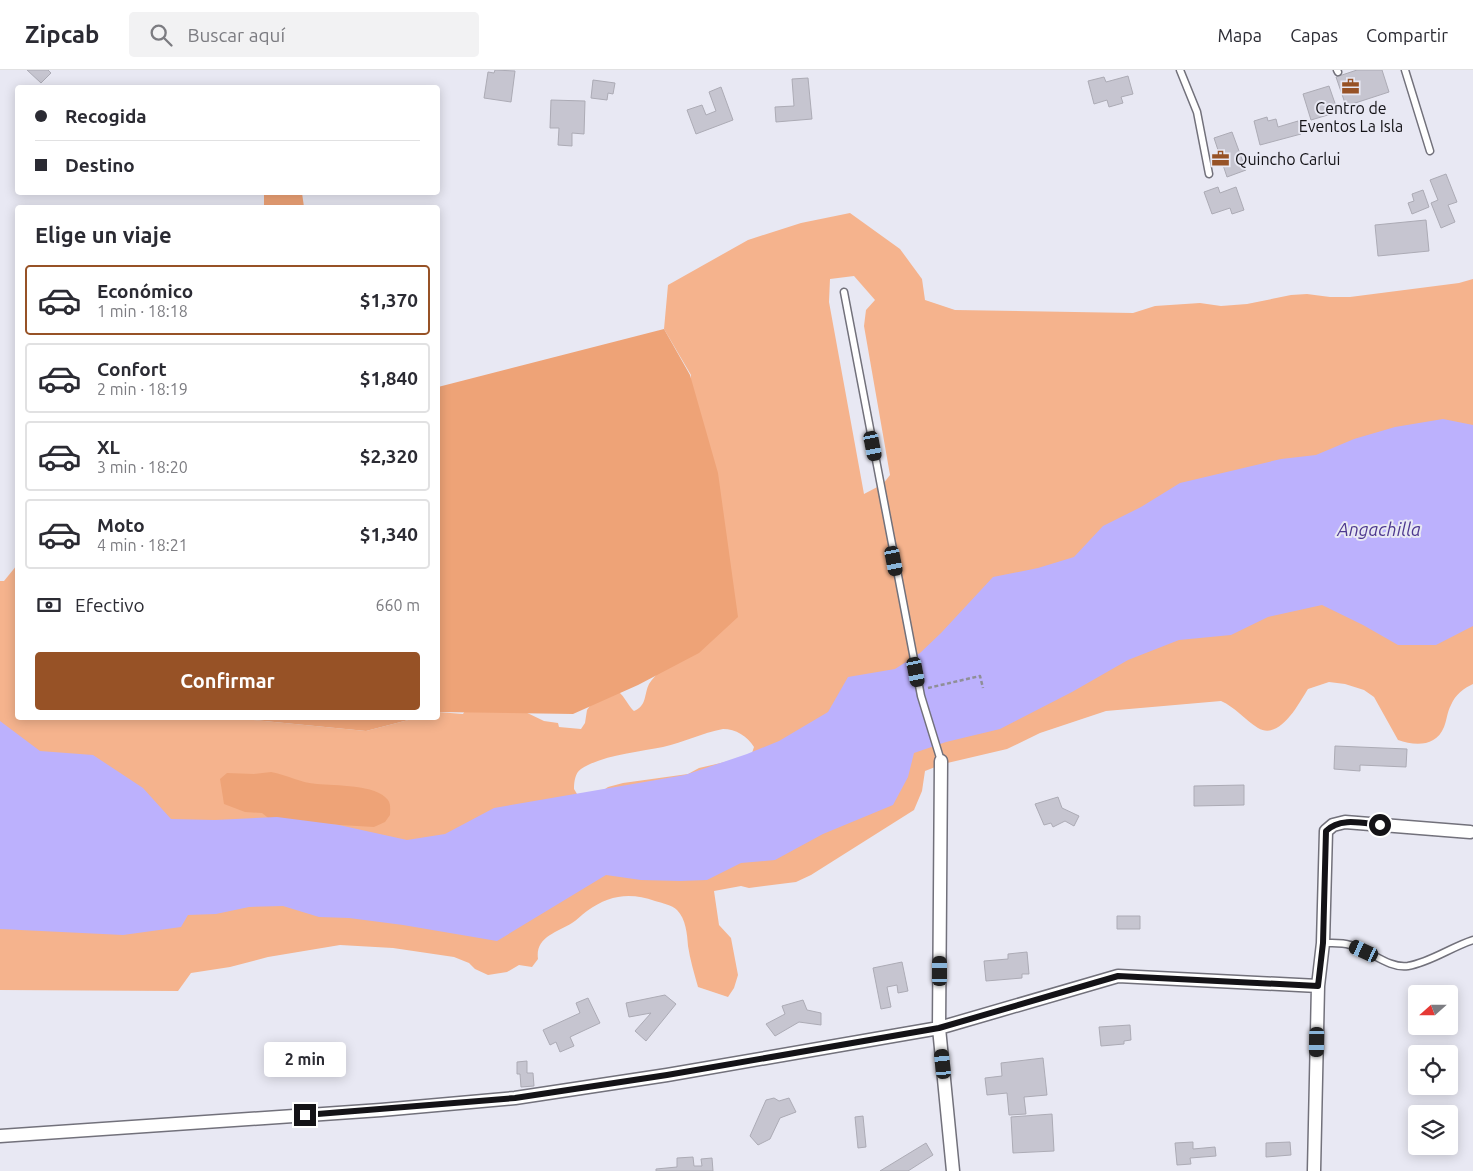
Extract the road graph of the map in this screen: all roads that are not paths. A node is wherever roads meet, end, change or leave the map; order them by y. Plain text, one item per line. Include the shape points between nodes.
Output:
1 (1180, 70) edge
2 (1405, 70) edge
3 (1430, 151) dead end
4 (1209, 174) dead end
5 (844, 292) dead end
6 (941, 761) joint
7 (1470, 832) dead end
8 (1473, 940) edge
9 (1323, 943) junction
10 (1318, 986) junction
11 (939, 1028) junction
12 (0, 1136) edge
13 (953, 1171) edge
14 (1314, 1171) edge

1 - 4 lane via 1197,112
2 - 3 lane
5 - 6 lane via 920,690
6 - 11 street
7 - 9 street via 1345,822 1333,824 1326,831
8 - 9 lane via 1407,966 1384,961 1350,944
9 - 10 street
10 - 11 street via 1118,976
10 - 14 street
11 - 12 street via 515,1098
11 - 13 street

